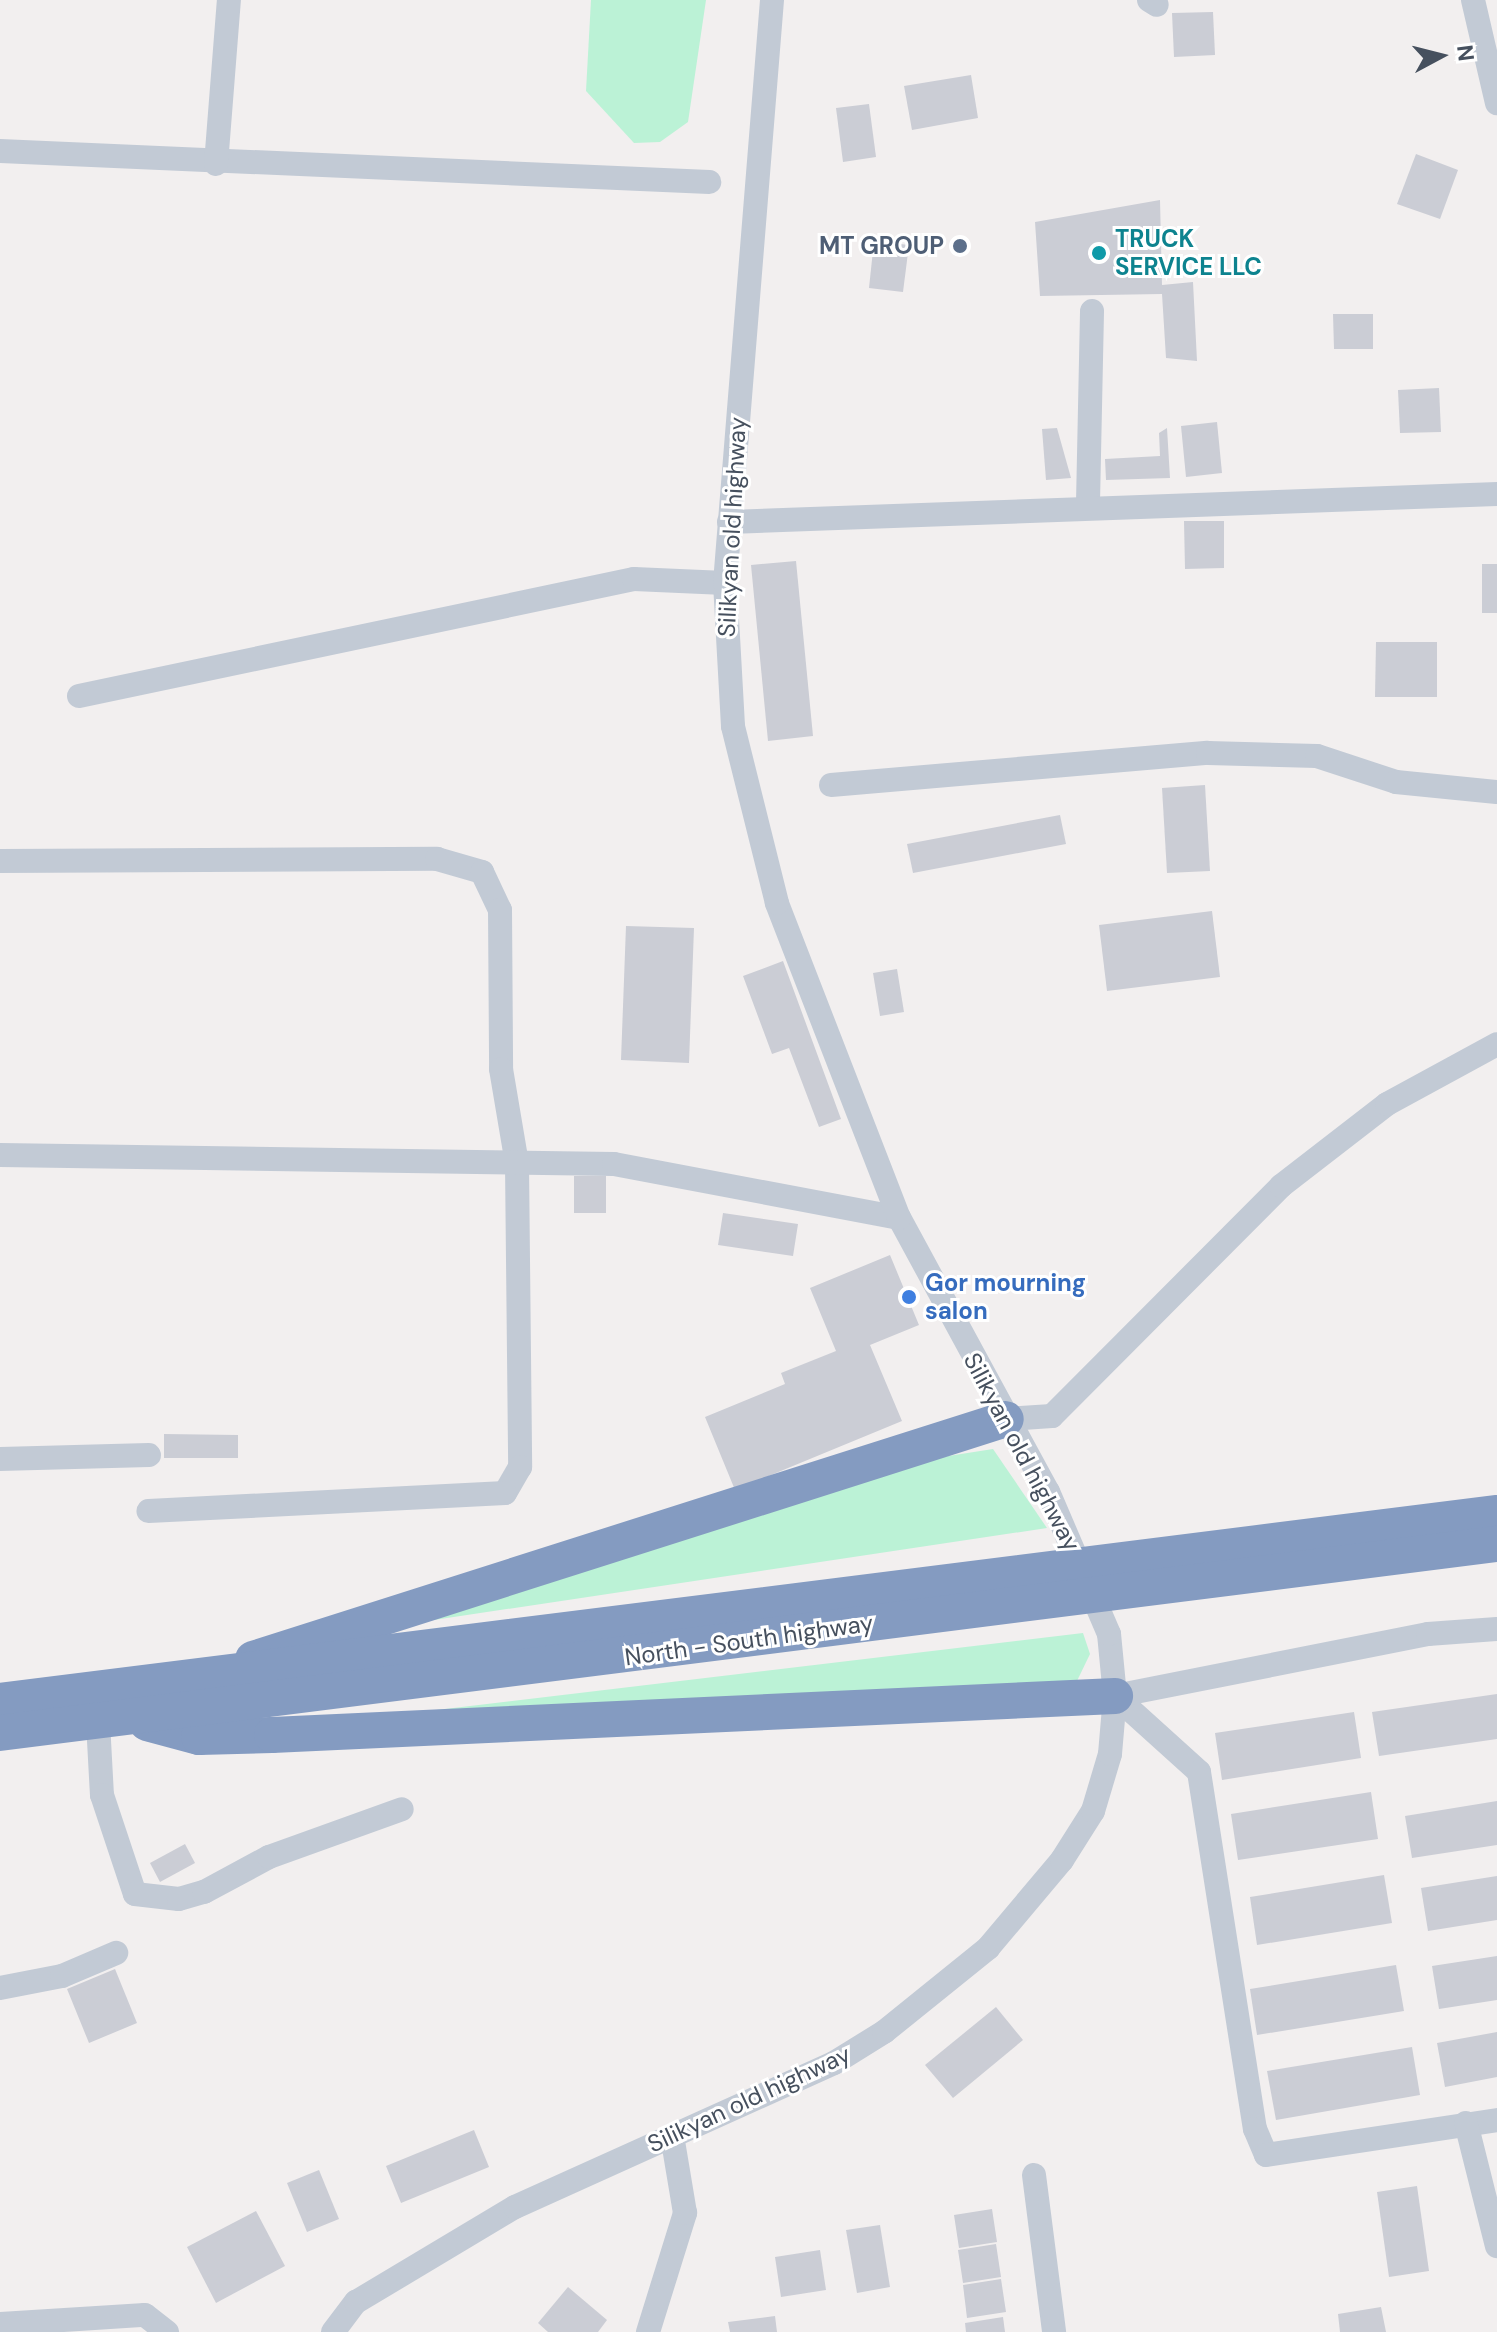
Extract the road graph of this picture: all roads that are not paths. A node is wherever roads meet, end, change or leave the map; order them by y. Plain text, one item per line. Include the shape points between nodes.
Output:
1 (229, 0) edge
2 (772, 0) edge
3 (1473, 0) edge
4 (1497, 103) edge
5 (0, 151) edge
6 (216, 164) junction
7 (709, 182) dead end
8 (1092, 311) dead end
9 (1497, 494) edge
10 (1088, 503) junction
11 (729, 522) junction
12 (725, 583) junction
13 (79, 696) dead end
14 (831, 785) dead end
15 (1497, 792) edge
16 (0, 861) edge
17 (1497, 1044) edge
18 (0, 1155) edge
19 (517, 1164) junction
20 (899, 1218) junction
21 (1006, 1419) junction
22 (149, 1455) dead end
23 (0, 1459) edge
24 (148, 1511) dead end
25 (1497, 1513) edge
26 (1497, 1544) edge
27 (1294, 1555) junction
28 (969, 1596) junction
29 (1497, 1629) edge
30 (223, 1674) junction
31 (1115, 1696) junction
32 (0, 1701) edge
33 (112, 1720) junction
34 (0, 1733) edge
35 (402, 1809) dead end
36 (116, 1953) dead end
37 (0, 1988) edge
38 (1497, 2120) edge
39 (1466, 2123) junction
40 (672, 2135) junction
41 (1034, 2175) dead end
42 (1497, 2246) edge
43 (0, 2324) edge
44 (167, 2332) edge
45 (333, 2332) edge
46 (648, 2332) edge
47 (1054, 2332) edge

1 - 6 street
2 - 11 street, Silikyan old highway
3 - 4 street
5 - 6 street
6 - 7 street
8 - 10 street
9 - 10 street
10 - 11 street
11 - 12 street, Silikyan old highway
12 - 13 street via 634,579
12 - 20 street, Silikyan old highway via 733,726 752,815 777,903
14 - 15 street via 1208,753 1317,756 1396,782
16 - 19 street via 437,859 482,872 500,910 501,1069
17 - 21 street via 1387,1104 1281,1186 1052,1416
18 - 19 street
19 - 20 street via 614,1164
19 - 24 street via 520,1467 505,1493
20 - 21 street, Silikyan old highway
21 - 30 highway via 287,1643
21 - 31 street, Silikyan old highway via 1069,1535 1109,1634
22 - 23 street
25 - 27 highway, North - South highway
26 - 27 highway, North - South highway
27 - 28 highway, North - South highway
28 - 30 highway, North - South highway
28 - 33 highway, North - South highway
29 - 31 street via 1428,1634
30 - 32 highway, North - South highway
31 - 33 highway via 199,1737
31 - 39 street via 1199,1772 1255,2129 1266,2155
31 - 40 street, Silikyan old highway via 1093,1811 988,1948 834,2063
33 - 34 highway, North - South highway
33 - 35 street via 102,1795 135,1894 179,1899 204,1892 269,1857
36 - 37 street via 62,1976
38 - 39 street
39 - 42 street
40 - 45 street, Silikyan old highway via 515,2207 356,2302
40 - 46 street via 685,2213
41 - 47 street
43 - 44 street via 145,2315

